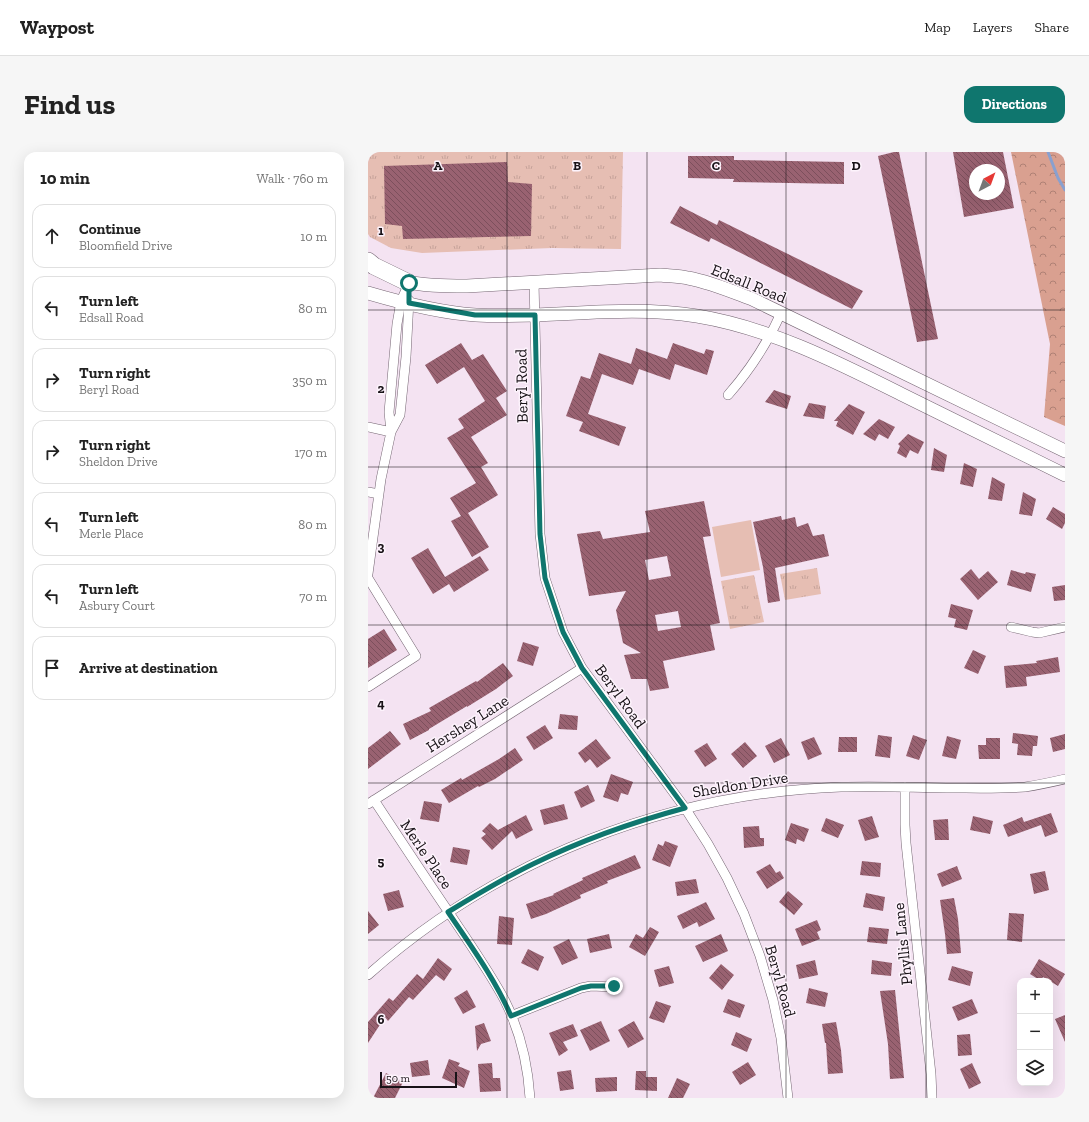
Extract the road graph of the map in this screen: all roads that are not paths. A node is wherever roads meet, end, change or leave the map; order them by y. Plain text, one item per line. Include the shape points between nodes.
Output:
1 (368, 262) edge
2 (368, 272) edge
3 (534, 282) junction
4 (409, 283) junction
5 (368, 293) edge
6 (405, 302) junction
7 (781, 314) junction
8 (535, 315) junction
9 (771, 335) junction
10 (728, 395) dead end
11 (368, 427) edge
12 (391, 432) junction
13 (1065, 451) edge
14 (1065, 474) edge
15 (368, 492) edge
16 (379, 494) junction
17 (368, 574) edge
18 (368, 578) edge
19 (1011, 627) dead end
20 (1065, 627) edge
21 (582, 668) junction
22 (368, 686) edge
23 (1065, 779) edge
24 (905, 787) junction
25 (371, 802) edge
26 (685, 808) junction
27 (448, 912) junction
28 (368, 975) edge
29 (614, 986) dead end
30 (511, 1016) junction
31 (530, 1098) edge
32 (788, 1098) edge
33 (932, 1098) edge

1 - 4 highway
2 - 4 main road, Edsall Road
3 - 4 main road, Edsall Road via 467,286
3 - 7 main road, Edsall Road via 660,275 687,278 726,289
3 - 8 street, Beryl Road
4 - 6 street
5 - 6 main road
6 - 8 main road via 475,315
6 - 12 street via 389,412
7 - 9 street
7 - 13 main road, Edsall Road
8 - 9 main road via 631,311 670,313 698,316
8 - 21 street, Beryl Road via 540,534 543,565 560,624
9 - 10 street via 755,362
9 - 14 main road via 859,373
11 - 12 street
12 - 16 street
15 - 16 street
16 - 17 street
18 - 22 street via 416,656
19 - 20 street via 1039,633
21 - 25 street, Hershey Lane
21 - 26 street, Beryl Road
23 - 24 street, Sheldon Drive via 1025,787 992,789
24 - 26 street, Sheldon Drive via 790,790
24 - 33 street, Phyllis Lane via 906,843
25 - 27 street, Merle Place
26 - 27 street, Sheldon Drive via 631,824 560,851
26 - 32 street, Beryl Road via 727,878 760,956 781,1038
27 - 28 street, Sheldon Drive
27 - 30 street, Merle Place via 487,970
29 - 30 street via 581,988
30 - 31 street, Merle Place via 528,1076

